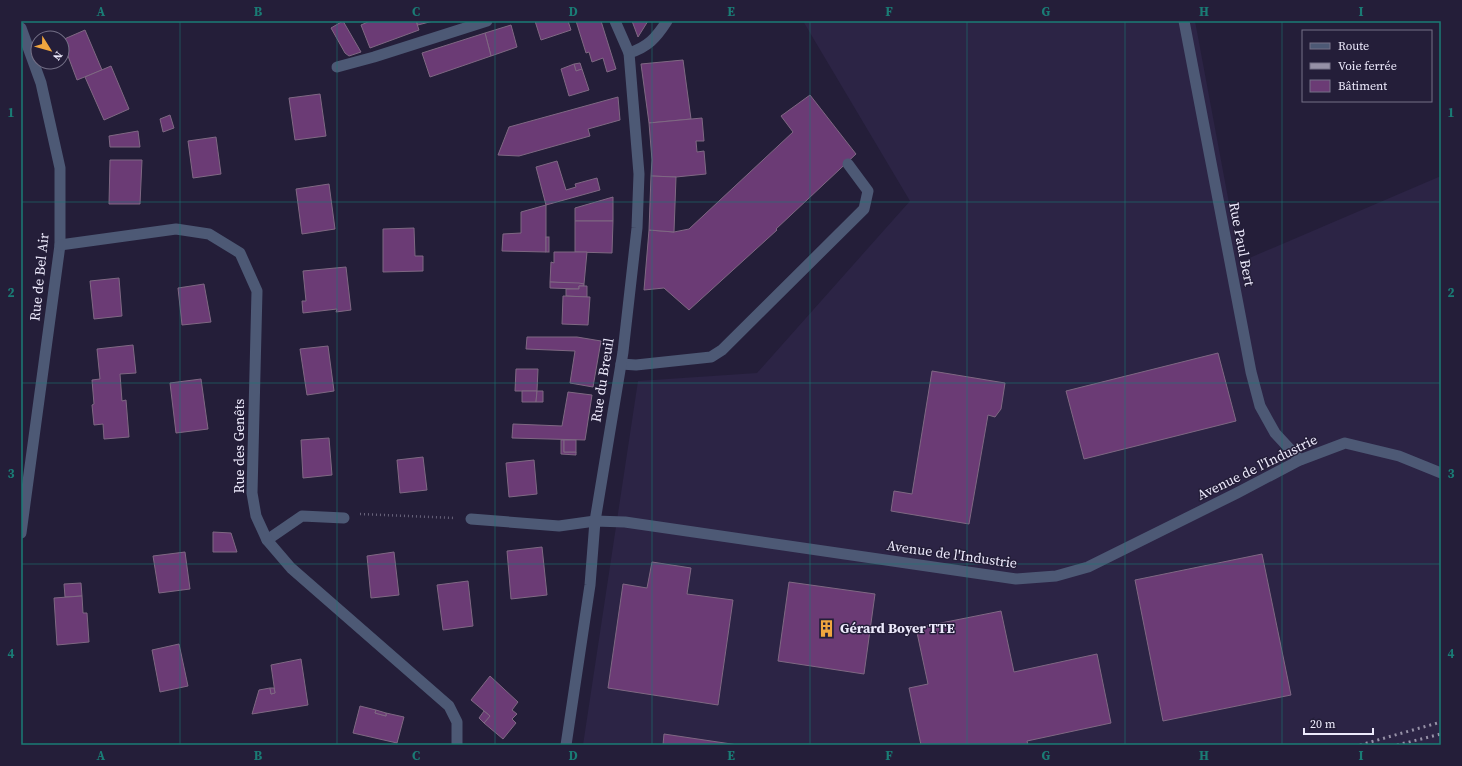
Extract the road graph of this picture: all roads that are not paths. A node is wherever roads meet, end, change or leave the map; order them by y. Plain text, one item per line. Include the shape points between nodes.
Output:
1 (487, 21) edge
2 (615, 21) edge
3 (667, 21) edge
4 (1184, 21) edge
5 (21, 28) edge
6 (629, 53) junction
7 (337, 67) dead end
8 (848, 164) dead end
9 (60, 245) junction
10 (621, 364) junction
11 (1300, 460) junction
12 (1441, 473) edge
13 (344, 518) road end
14 (472, 519) road end
15 (595, 521) junction
16 (21, 533) edge
17 (267, 540) junction
18 (457, 745) edge
19 (566, 745) edge

1 - 7 street
2 - 6 street, Rue du Breuil
3 - 6 street via 652,42 642,49
4 - 11 street, Rue Paul Bert via 1251,372 1260,406 1275,433
5 - 9 street, Rue de Bel Air via 41,83 60,168
6 - 10 street, Rue du Breuil via 639,174 637,228
8 - 10 street via 868,191 864,209 722,350 711,357 636,365
9 - 16 street, Rue de Bel Air
9 - 17 street, Rue des Genêts via 176,229 209,234 240,253 257,292 252,493 256,516
10 - 15 street, Rue du Breuil
11 - 12 street, Avenue de l'Industrie via 1345,443 1399,456
11 - 15 street, Avenue de l'Industrie via 1088,566 1056,576 1016,579 625,522
13 - 17 street via 302,516
14 - 15 street, Avenue de l'Industrie via 559,526
15 - 19 street, Rue du Breuil via 590,585
17 - 18 street, Rue des Genêts via 291,568 449,706 457,722

